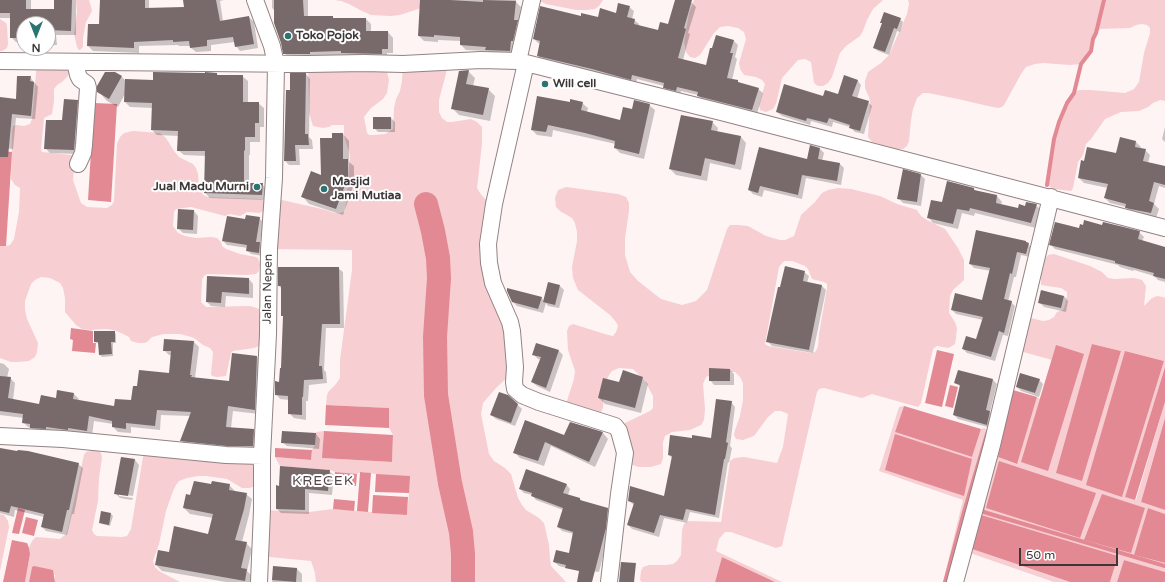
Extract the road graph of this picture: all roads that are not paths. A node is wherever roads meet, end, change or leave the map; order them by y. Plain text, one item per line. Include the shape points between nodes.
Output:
1 (255, 0) edge
2 (532, 0) edge
3 (0, 61) edge
4 (75, 62) junction
5 (522, 62) junction
6 (276, 64) junction
7 (78, 164) dead end
8 (1051, 197) junction
9 (1165, 228) edge
10 (0, 436) edge
11 (262, 456) junction
12 (258, 582) edge
13 (609, 582) edge
14 (955, 582) edge

1 - 6 street, Jalan Nepen
2 - 5 street
3 - 4 street
4 - 6 street
4 - 7 street via 80,79 88,88 84,146
5 - 6 street via 481,60 403,64
5 - 8 street
5 - 13 street via 494,204 488,244 489,263 493,283 512,331 515,389 538,402 615,426 619,431 625,454
6 - 11 street, Jalan Nepen via 274,178
8 - 9 street
8 - 14 street via 993,439
10 - 11 street
11 - 12 street, Jalan Nepen

